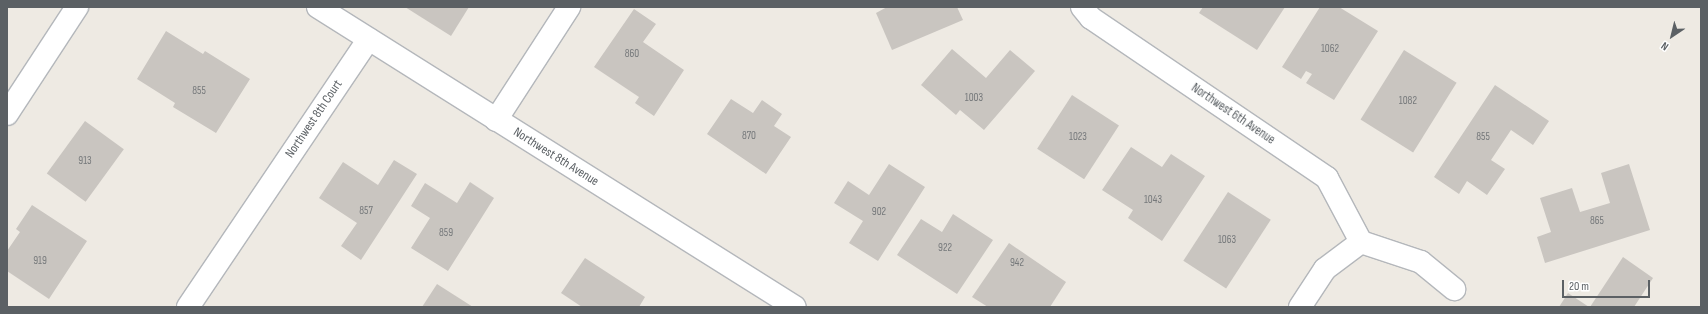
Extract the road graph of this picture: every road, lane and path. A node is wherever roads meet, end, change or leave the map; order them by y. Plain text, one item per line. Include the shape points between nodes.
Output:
1 (77, 7) edge
2 (318, 7) edge
3 (569, 7) edge
4 (1082, 7) edge
5 (369, 39) junction
6 (7, 114) edge
7 (496, 120) junction
8 (1360, 242) junction
9 (1454, 289) dead end
10 (188, 307) edge
11 (795, 307) edge
12 (1300, 307) edge

1 - 6 street
2 - 5 street, Northwest 8th Avenue
3 - 7 street
4 - 8 street, Northwest 6th Avenue via 1091,18 1327,178
5 - 7 street, Northwest 8th Avenue
5 - 10 street, Northwest 8th Court
7 - 11 street, Northwest 8th Avenue
8 - 9 street via 1421,262
8 - 12 street via 1325,269

